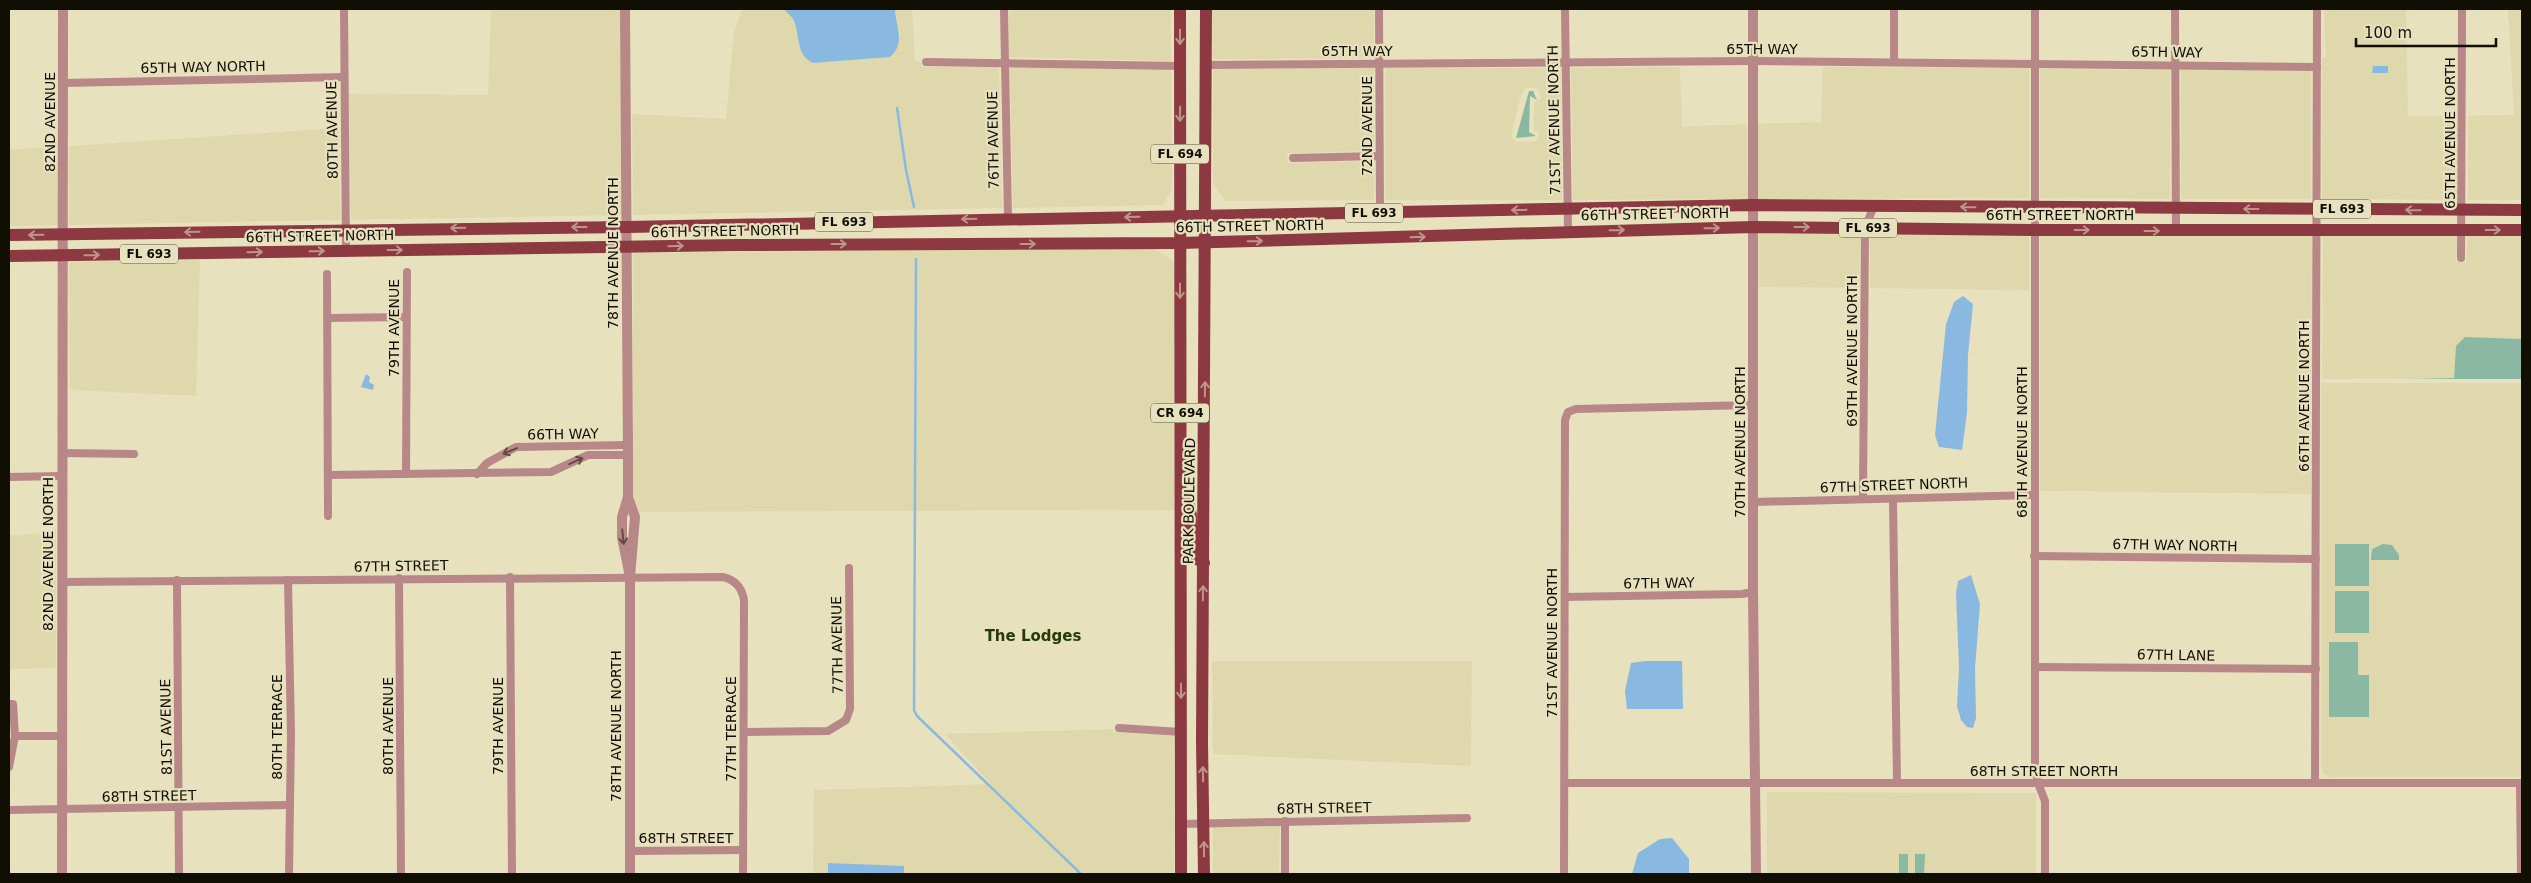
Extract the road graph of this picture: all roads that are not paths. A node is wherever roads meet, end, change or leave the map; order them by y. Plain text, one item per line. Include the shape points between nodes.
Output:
1 (63, 9) edge
2 (344, 9) edge
3 (625, 9) edge
4 (1004, 9) edge
5 (1180, 9) edge
6 (1206, 9) edge
7 (1379, 9) edge
8 (1565, 9) edge
9 (1753, 9) edge
10 (1894, 9) edge
11 (2034, 9) edge
12 (2175, 9) edge
13 (2317, 9) edge
14 (2462, 9) edge
15 (1753, 61) junction
16 (926, 62) dead end
17 (1004, 62) junction
18 (1894, 62) junction
19 (1379, 63) junction
20 (1566, 63) junction
21 (2034, 64) junction
22 (1207, 65) junction
23 (2175, 65) junction
24 (1181, 66) junction
25 (2317, 67) junction
26 (344, 77) junction
27 (63, 83) junction
28 (1379, 156) junction
29 (1293, 158) dead end
30 (1753, 205) junction
31 (1874, 206) junction
32 (2034, 208) junction
33 (1568, 209) junction
34 (2176, 209) junction
35 (2316, 209) junction
36 (2462, 210) junction
37 (2522, 210) edge
38 (1380, 212) junction
39 (1180, 216) junction
40 (1207, 216) junction
41 (1008, 219) junction
42 (1753, 226) junction
43 (628, 227) junction
44 (1865, 228) junction
45 (346, 229) junction
46 (2035, 230) junction
47 (2317, 230) junction
48 (2463, 230) junction
49 (2522, 230) edge
50 (1568, 231) junction
51 (2176, 231) junction
52 (64, 234) junction
53 (9, 235) edge
54 (1207, 242) junction
55 (1179, 243) junction
56 (628, 248) junction
57 (346, 250) junction
58 (64, 255) junction
59 (9, 256) edge
60 (2462, 258) dead end
61 (407, 272) dead end
62 (327, 274) dead end
63 (406, 317) junction
64 (328, 318) junction
65 (1754, 406) junction
66 (628, 450) junction
67 (62, 453) junction
68 (134, 454) dead end
69 (406, 474) junction
70 (477, 474) junction
71 (328, 475) junction
72 (62, 476) junction
73 (9, 477) edge
74 (1181, 491) junction
75 (2034, 495) junction
76 (1863, 498) junction
77 (1893, 499) junction
78 (1754, 502) junction
79 (328, 516) dead end
80 (2034, 556) junction
81 (2316, 559) junction
82 (1204, 562) junction
83 (849, 568) dead end
84 (510, 577) junction
85 (630, 577) junction
86 (400, 578) junction
87 (177, 580) junction
88 (288, 580) junction
89 (62, 582) junction
90 (738, 585) joint
91 (1753, 592) junction
92 (1565, 597) junction
93 (2035, 666) junction
94 (2316, 669) junction
95 (11, 704) edge
96 (1119, 728) dead end
97 (744, 732) junction
98 (1181, 732) junction
99 (14, 736) junction
100 (62, 736) junction
101 (9, 768) edge
102 (1565, 783) junction
103 (1754, 783) junction
104 (1897, 783) junction
105 (2038, 783) junction
106 (2315, 783) junction
107 (2521, 783) edge
108 (289, 805) junction
109 (179, 808) junction
110 (63, 809) junction
111 (9, 810) edge
112 (1467, 818) dead end
113 (1285, 821) junction
114 (1204, 823) junction
115 (1181, 824) junction
116 (743, 850) junction
117 (630, 851) junction
118 (62, 874) edge
119 (179, 874) edge
120 (289, 874) edge
121 (401, 874) edge
122 (512, 874) edge
123 (630, 874) edge
124 (743, 874) edge
125 (1181, 874) edge
126 (1204, 874) edge
127 (1285, 874) edge
128 (1564, 874) edge
129 (1756, 874) edge
130 (2045, 874) edge
131 (2521, 874) edge

1 - 27 street, 82ND AVENUE
2 - 26 street, 80TH AVENUE
3 - 43 street, 78TH AVENUE NORTH
4 - 17 street, 76TH AVENUE
5 -> 24 main road, PARK BOULEVARD / FL 694
6 - 22 main road, PARK BOULEVARD / FL 694
7 - 19 street, 72ND AVENUE
8 - 20 street, 71ST AVENUE NORTH
9 - 15 street, 70TH AVENUE NORTH
10 - 18 street
11 - 21 street, 68TH AVENUE NORTH
12 - 23 street
13 - 25 street, 66TH AVENUE NORTH
14 - 36 street, 65TH AVENUE NORTH
15 - 18 street, 65TH WAY
15 - 20 street, 65TH WAY
15 - 30 street, 70TH AVENUE NORTH
16 - 17 street
17 - 24 street
17 - 41 street, 76TH AVENUE
18 - 21 street, 65TH WAY
19 - 20 street, 65TH WAY
19 - 22 street, 65TH WAY
19 - 28 street, 72ND AVENUE
20 - 33 street, 71ST AVENUE NORTH
21 - 23 street, 65TH WAY
21 - 32 street, 68TH AVENUE NORTH
22 - 40 main road, PARK BOULEVARD / FL 694
23 - 25 street, 65TH WAY
23 - 34 street
24 -> 39 main road, PARK BOULEVARD / FL 694
25 - 35 street, 66TH AVENUE NORTH
26 - 27 street, 65TH WAY NORTH
26 - 45 street, 80TH AVENUE
27 - 52 street, 82ND AVENUE
28 - 29 street
28 - 38 street, 72ND AVENUE
30 - 31 main road, 66TH STREET NORTH / FL 693
30 - 33 main road, 66TH STREET NORTH / FL 693
30 - 42 street, 70TH AVENUE NORTH
32 -> 31 main road, 66TH STREET NORTH / FL 693
31 - 44 street, 69TH AVENUE NORTH
32 - 34 main road, 66TH STREET NORTH / FL 693
32 - 46 street, 68TH AVENUE NORTH
33 -> 38 main road, 66TH STREET NORTH / FL 693
33 - 50 street, 71ST AVENUE NORTH
35 -> 34 main road, 66TH STREET NORTH / FL 693
34 - 51 street
36 -> 35 main road, 66TH STREET NORTH / FL 693
35 - 47 street, 66TH AVENUE NORTH
36 - 37 main road, 66TH STREET NORTH / FL 693
36 - 48 street, 65TH AVENUE NORTH
38 - 40 main road, 66TH STREET NORTH / FL 693
39 - 40 main road, 66TH STREET NORTH / FL 693
39 -> 41 main road, 66TH STREET NORTH / FL 693
39 - 55 main road, PARK BOULEVARD / FL 694
40 - 54 main road, PARK BOULEVARD / FL 694
41 -> 43 main road, 66TH STREET NORTH / FL 693
42 -> 44 main road, 66TH STREET NORTH / FL 693
50 -> 42 main road, 66TH STREET NORTH / FL 693
42 - 65 street, 70TH AVENUE NORTH
43 -> 45 main road, 66TH STREET NORTH / FL 693
43 - 56 street, 78TH AVENUE NORTH
44 - 46 main road, 66TH STREET NORTH / FL 693
44 - 76 street, 69TH AVENUE NORTH
45 -> 52 main road, 66TH STREET NORTH / FL 693
45 - 57 street, 80TH AVENUE
46 -> 51 main road, 66TH STREET NORTH / FL 693
46 - 75 street, 68TH AVENUE NORTH
47 - 48 main road, 66TH STREET NORTH / FL 693
47 - 51 main road, 66TH STREET NORTH / FL 693
47 - 81 street, 66TH AVENUE NORTH
48 -> 49 main road, 66TH STREET NORTH / FL 693
48 - 60 street, 65TH AVENUE NORTH
54 -> 50 main road, 66TH STREET NORTH / FL 693
52 -> 53 main road, 66TH STREET NORTH / FL 693
52 - 58 street, 82ND AVENUE NORTH
54 - 55 main road, 66TH STREET NORTH / FL 693
82 -> 54 main road, PARK BOULEVARD / CR 694
56 -> 55 main road, 66TH STREET NORTH / FL 693
55 -> 74 main road, PARK BOULEVARD / CR 694
57 -> 56 main road, 66TH STREET NORTH / FL 693
56 - 66 street, 78TH AVENUE NORTH
58 -> 57 main road, 66TH STREET NORTH / FL 693
58 - 59 main road, 66TH STREET NORTH / FL 693
58 - 67 street, 82ND AVENUE NORTH
61 - 63 street, 79TH AVENUE
62 - 64 street
63 - 64 street
63 - 69 street, 79TH AVENUE
64 - 71 street
65 - 78 street, 70TH AVENUE NORTH
65 - 92 street, 71ST AVENUE NORTH via 1576,409 1568,412 1565,420
70 -> 66 street, 66TH WAY via 551,472 588,455
66 -> 70 street, 66TH WAY via 516,447 487,463
66 - 85 street, 78TH AVENUE NORTH via 628,497 622,517 622,537
67 - 68 street
67 - 72 street, 82ND AVENUE NORTH
69 - 70 street, 66TH WAY
69 - 71 street, 66TH WAY
71 - 79 street
72 - 73 street
72 - 89 street, 82ND AVENUE NORTH
74 - 82 main road via 1191,508 1191,544 1195,558
74 -> 98 main road, PARK BOULEVARD / CR 694
75 - 77 street, 67TH STREET NORTH
75 - 80 street, 68TH AVENUE NORTH
76 - 77 street, 67TH STREET NORTH
76 - 78 street, 67TH STREET NORTH
77 - 104 street
78 - 91 street, 70TH AVENUE NORTH
80 - 81 street, 67TH WAY NORTH
80 - 93 street, 68TH AVENUE NORTH
81 - 94 street, 66TH AVENUE NORTH
114 -> 82 main road, PARK BOULEVARD / CR 694
83 - 97 street, 77TH AVENUE via 850,709 846,720 828,731
84 - 85 street, 67TH STREET
84 - 86 street, 67TH STREET
84 - 122 street, 79TH AVENUE
85 - 90 street, 67TH STREET via 723,577
85 - 117 street, 78TH AVENUE NORTH
86 - 88 street, 67TH STREET
86 - 121 street, 80TH AVENUE
87 - 88 street, 67TH STREET
87 - 89 street, 67TH STREET
87 - 109 street, 81ST AVENUE
88 - 108 street, 80TH TERRACE
89 - 100 street, 82ND AVENUE NORTH
90 - 97 street, 77TH TERRACE via 744,600
91 - 92 street, 67TH WAY
91 - 103 street, 70TH AVENUE NORTH
92 - 102 street, 71ST AVENUE NORTH
93 - 94 street, 67TH LANE
93 - 105 street, 68TH AVENUE NORTH via 2035,768
94 - 106 street, 66TH AVENUE NORTH
95 - 99 street
96 - 98 street
97 - 116 street, 77TH TERRACE
98 - 115 main road, PARK BOULEVARD / CR 694
99 - 100 street
99 - 101 street
100 - 110 street, 82ND AVENUE NORTH
102 - 103 street, 68TH STREET NORTH
102 - 128 street, 71ST AVENUE NORTH
103 - 104 street, 68TH STREET NORTH
103 - 129 street, 70TH AVENUE NORTH
104 - 105 street, 68TH STREET NORTH
105 - 106 street, 68TH STREET NORTH
105 - 130 street, 68TH AVENUE NORTH via 2045,801
106 - 107 street, 68TH STREET NORTH
107 - 131 street
108 - 109 street, 68TH STREET
108 - 120 street, 80TH TERRACE
109 - 110 street, 68TH STREET
109 - 119 street, 81ST AVENUE
110 - 111 street, 68TH STREET
110 - 118 street, 82ND AVENUE NORTH
112 - 113 street, 68TH STREET
113 - 114 street, 68TH STREET
113 - 127 street
114 - 115 street, 68TH STREET
126 -> 114 main road, PARK BOULEVARD / CR 694
115 - 125 main road, PARK BOULEVARD / CR 694
116 - 117 street, 68TH STREET
116 - 124 street, 77TH TERRACE
117 - 123 street, 78TH AVENUE NORTH

